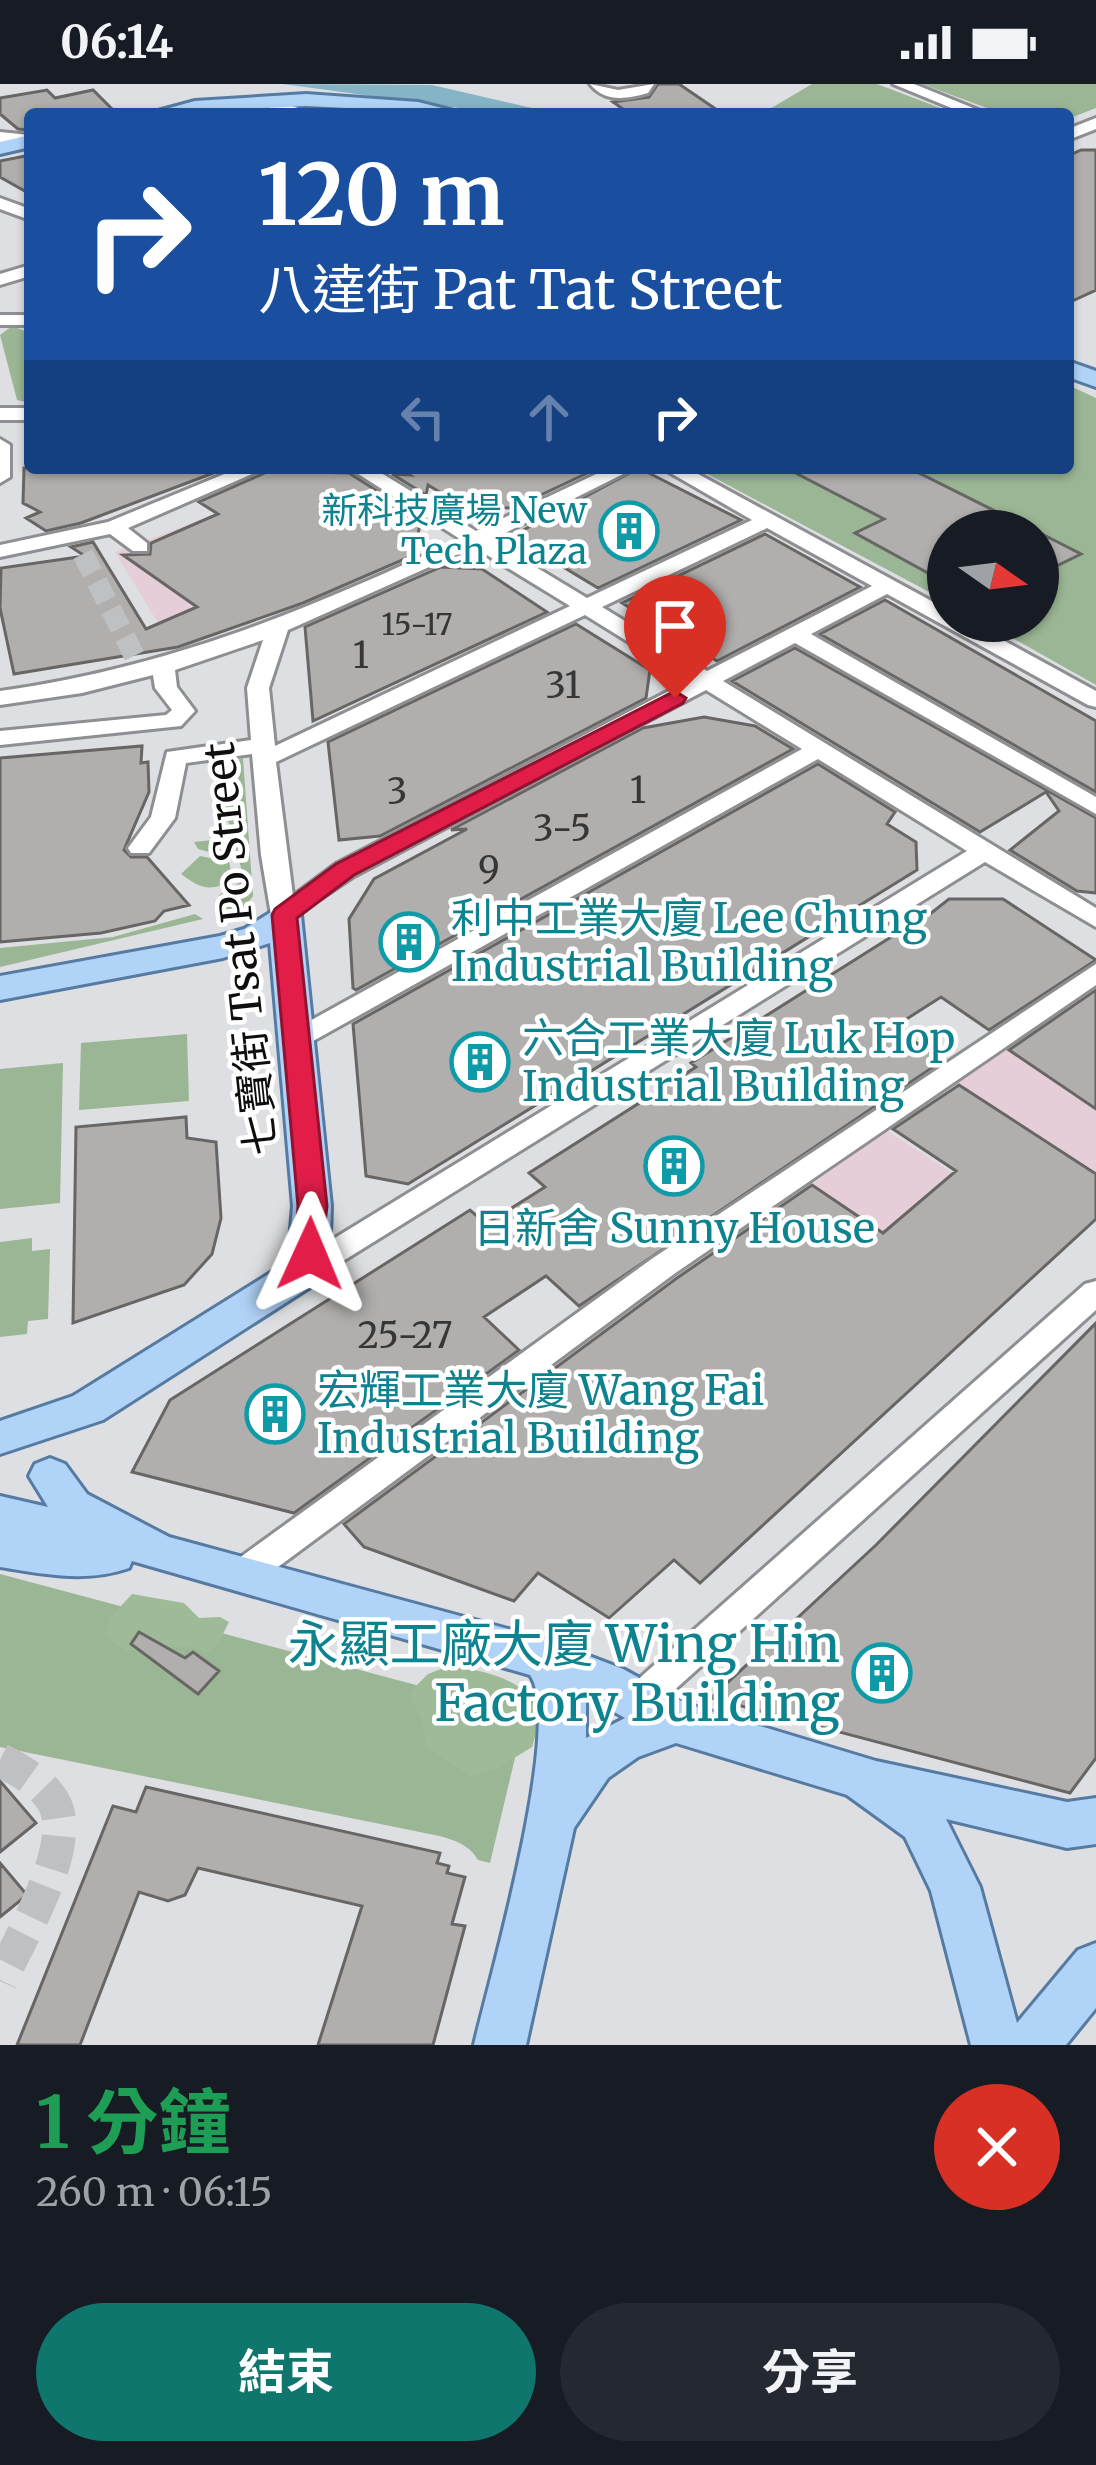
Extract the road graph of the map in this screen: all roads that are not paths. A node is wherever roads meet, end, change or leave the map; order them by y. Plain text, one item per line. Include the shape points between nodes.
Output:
1 (597, 84) edge
2 (647, 84) edge
3 (900, 84) edge
4 (274, 105) junction
5 (196, 108) edge
6 (250, 108) edge
7 (283, 108) edge
8 (355, 108) edge
9 (409, 108) edge
10 (964, 108) edge
11 (0, 445) edge
12 (235, 474) edge
13 (369, 474) edge
14 (612, 474) edge
15 (680, 474) edge
16 (0, 476) edge
17 (768, 520) junction
18 (114, 527) junction
19 (473, 538) junction
20 (0, 540) edge
21 (40, 546) junction
22 (140, 547) dead end
23 (0, 551) edge
24 (887, 586) junction
25 (586, 607) junction
26 (927, 608) edge
27 (280, 626) junction
28 (795, 634) junction
29 (990, 642) edge
30 (219, 650) junction
31 (146, 664) junction
32 (707, 681) junction
33 (258, 688) junction
34 (0, 698) edge
35 (1096, 700) edge
36 (0, 738) edge
37 (819, 749) junction
38 (262, 753) junction
39 (1096, 807) edge
40 (140, 848) dead end
41 (985, 851) junction
42 (284, 915) junction
43 (1096, 920) edge
44 (1096, 973) edge
45 (0, 988) edge
46 (297, 1039) junction
47 (304, 1270) junction
48 (1096, 1292) edge
49 (88, 1408) junction
50 (1, 1438) edge
51 (51, 1469) junction
52 (1, 1525) edge
53 (158, 1553) junction
54 (242, 1574) junction
55 (545, 1659) junction
56 (657, 1712) junction
57 (860, 1777) junction
58 (1096, 1821) edge
59 (548, 1836) junction
60 (1096, 1968) edge
61 (500, 2045) edge
62 (997, 2045) edge
63 (1032, 2045) edge

1 - 2 street via 622,94
3 - 10 street
4 - 6 main road
4 - 7 street
4 - 8 main road
5 - 9 main road via 314,96
11 - 16 street
12 - 18 street
13 - 19 street
14 - 19 street
15 - 17 street via 717,500
17 - 24 street
17 - 25 street
18 - 21 street via 79,546
18 - 22 street
19 - 25 street
19 - 27 street
20 - 21 street
21 - 23 street
24 - 26 street
24 - 28 street
25 - 32 street
25 - 38 street
27 - 30 street
27 - 33 street, 七寶街 Tsat Po Street
28 - 32 street
28 - 39 street
29 - 35 street
30 - 31 street
30 - 33 street, 七寶街 Tsat Po Street via 241,663
31 - 34 street via 76,687
31 - 36 street via 184,711 173,721
32 - 37 street
32 - 42 street via 466,818 345,870
33 - 38 street, 七寶街 Tsat Po Street
37 - 41 street
37 - 46 street
38 - 40 street via 175,757 163,818
38 - 42 street, 七寶街 Tsat Po Street
41 - 43 street
41 - 47 street
42 - 45 main road via 256,937 224,947
42 - 46 main road, 七寶街 Tsat Po Street
44 - 54 street via 441,1424
46 - 47 main road, 七寶街 Tsat Po Street via 312,1206
47 - 49 main road
48 - 56 street
49 - 50 main road
49 - 51 main road
50 - 51 main road via 33,1441
51 - 52 main road via 38,1498
51 - 53 main road via 71,1507
52 - 53 main road via 58,1558
53 - 54 main road
54 - 55 main road
55 - 56 main road
55 - 59 main road via 564,1703
56 - 57 main road
56 - 59 main road via 594,1757
57 - 58 main road via 1067,1825
57 - 62 main road via 922,1821 940,1851
59 - 61 main road
60 - 63 main road

